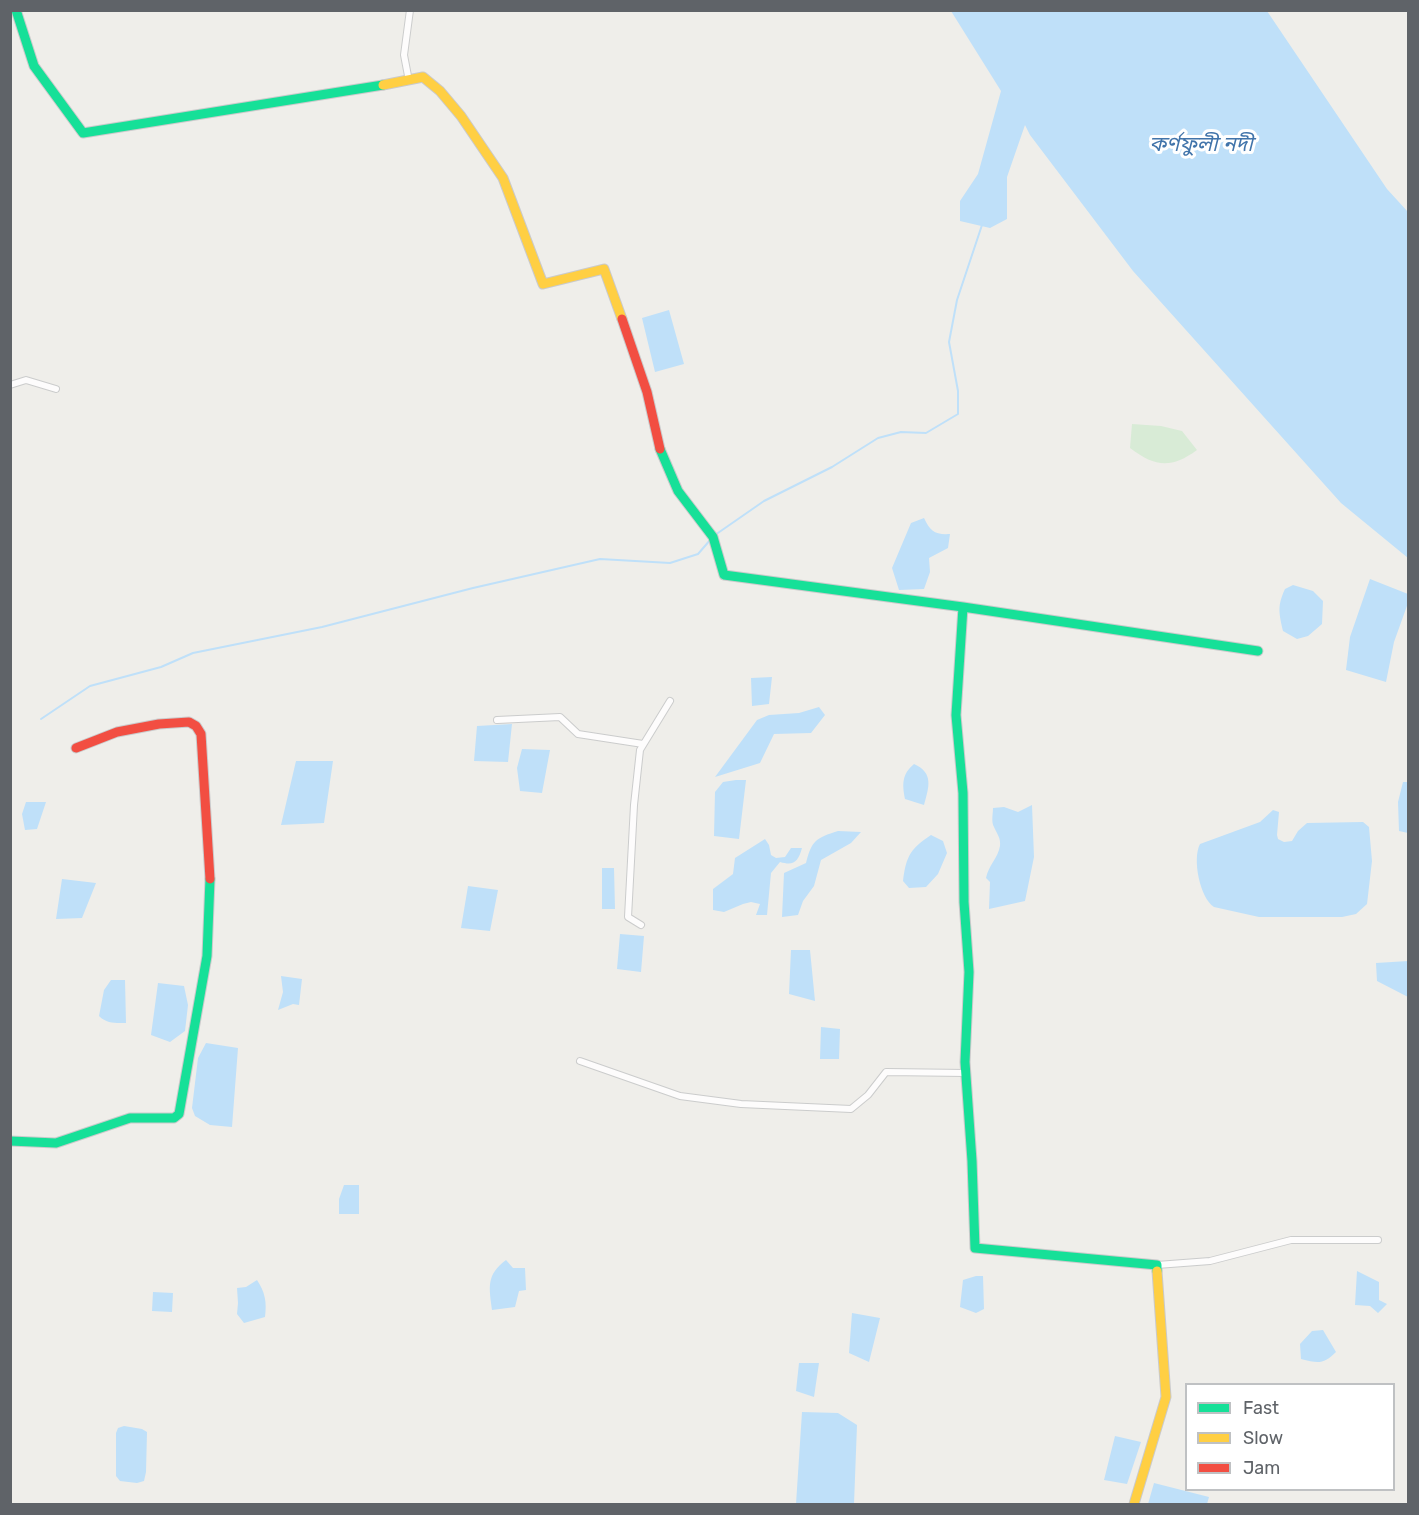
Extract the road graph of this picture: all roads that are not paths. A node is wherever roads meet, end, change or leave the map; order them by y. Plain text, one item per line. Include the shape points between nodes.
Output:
1 (16, 10) edge
2 (410, 10) edge
3 (409, 81) junction
4 (10, 385) edge
5 (56, 389) dead end
6 (963, 607) junction
7 (1258, 651) dead end
8 (670, 701) dead end
9 (497, 720) dead end
10 (643, 744) junction
11 (76, 748) dead end
12 (641, 925) dead end
13 (580, 1061) dead end
14 (966, 1073) junction
15 (10, 1141) edge
16 (1378, 1240) dead end
17 (1156, 1265) junction
18 (1134, 1504) edge

1 - 3 street via 34,66 83,132
2 - 3 street via 404,55
3 - 6 street via 423,76 440,91 503,178 543,284 604,269 647,392 657,442 678,491 713,537 724,575
4 - 5 street via 26,380
6 - 7 street
6 - 14 street via 956,715 963,794 969,972
8 - 10 street
9 - 10 street via 560,717 578,734
10 - 12 street via 634,805 628,917
11 - 15 street via 98,737 138,726 195,723 201,734 211,888 207,956 179,1114 174,1118 130,1118 56,1143
13 - 14 street via 680,1096 741,1104 851,1109 868,1095 885,1072
14 - 17 street via 975,1248
16 - 17 street via 1291,1240 1210,1261
17 - 18 street via 1166,1397

